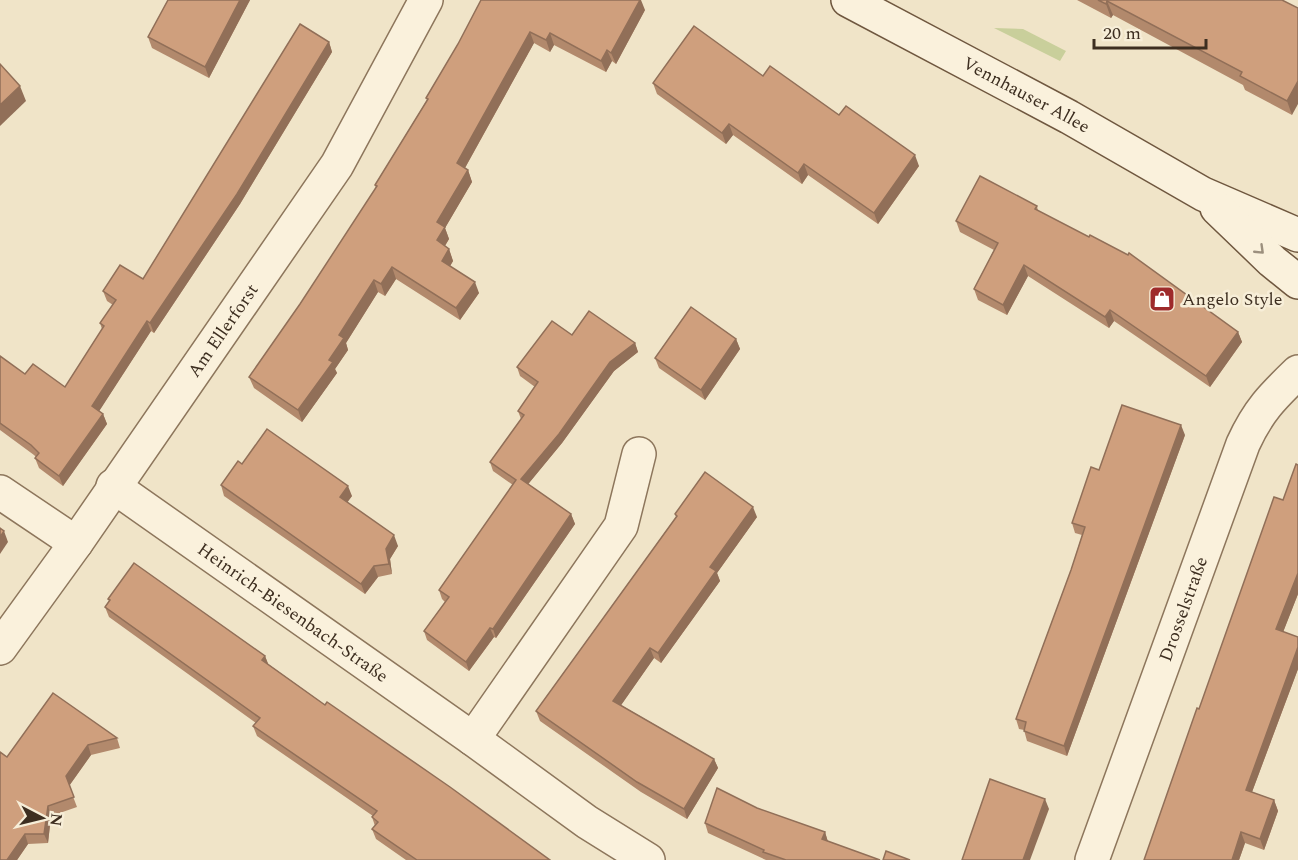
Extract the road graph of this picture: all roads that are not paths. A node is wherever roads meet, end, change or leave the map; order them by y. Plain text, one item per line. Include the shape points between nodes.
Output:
1 (426, 0) edge
2 (848, 0) edge
3 (1203, 194) junction
4 (1298, 235) edge
5 (1298, 282) edge
6 (1298, 372) edge
7 (639, 454) dead end
8 (113, 486) junction
9 (0, 492) edge
10 (76, 543) junction
11 (0, 648) edge
12 (473, 739) junction
13 (648, 860) edge
14 (1092, 860) edge

1 - 8 street, Am Ellerforst via 337,165
2 - 3 street, Vennhauser Allee
3 - 4 street, Vennhauser Allee
3 -> 5 street, Vennhauser Allee
6 - 14 street, Drosselstraße via 1255,419 1243,444
7 - 12 street via 621,526
8 - 10 street, Am Ellerforst
8 - 12 street, Heinrich-Biesenbach-Straße
9 - 10 street
10 - 11 street, Am Ellerforst
12 - 13 street, Heinrich-Biesenbach-Straße via 587,822

